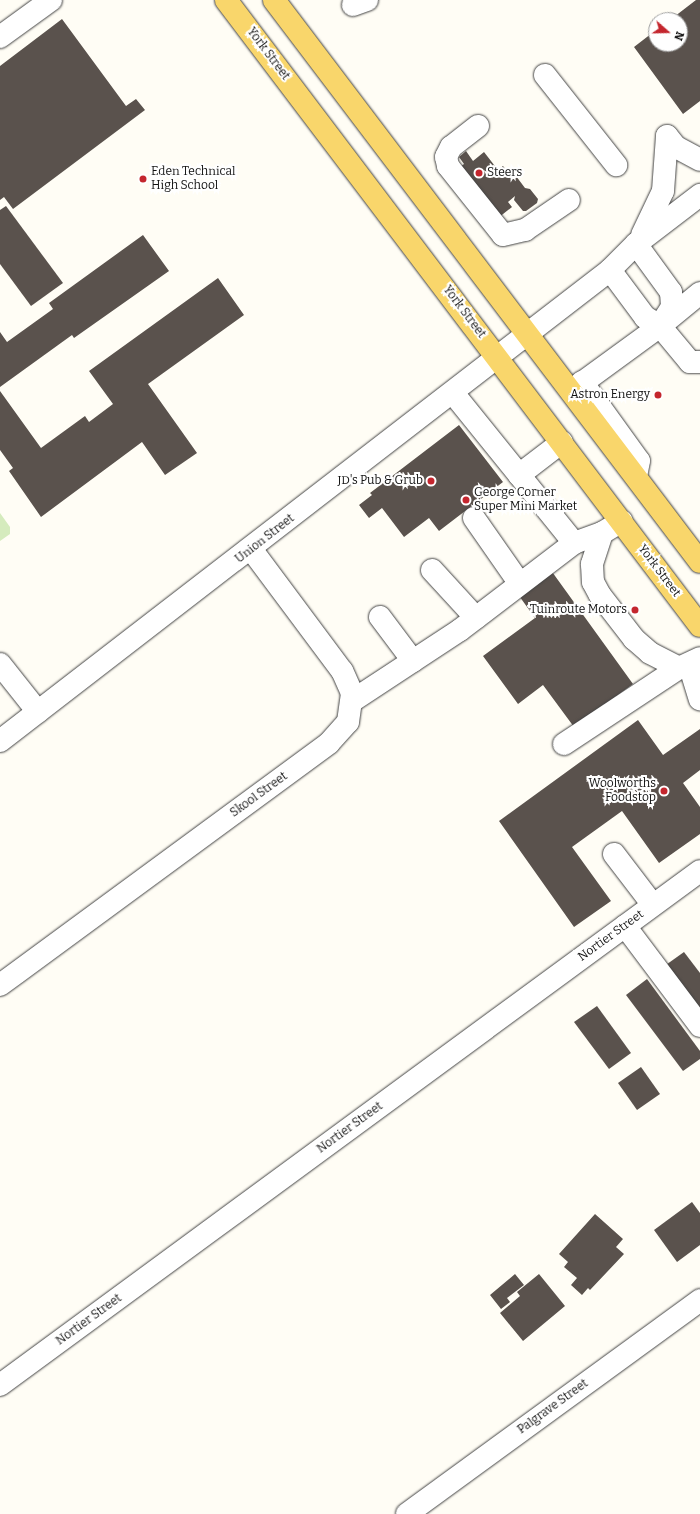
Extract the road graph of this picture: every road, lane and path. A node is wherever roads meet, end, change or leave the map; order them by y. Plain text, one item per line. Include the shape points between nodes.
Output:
1 (51, 0) edge
2 (226, 0) edge
3 (274, 0) edge
4 (0, 37) edge
5 (546, 75) dead end
6 (478, 126) dead end
7 (700, 160) edge
8 (616, 165) dead end
9 (700, 195) edge
10 (569, 200) dead end
11 (700, 213) edge
12 (639, 247) junction
13 (612, 268) junction
14 (671, 292) junction
15 (700, 292) edge
16 (660, 326) junction
17 (528, 334) junction
18 (498, 357) junction
19 (700, 362) edge
20 (576, 386) junction
21 (453, 393) junction
22 (562, 442) junction
23 (519, 475) junction
24 (474, 518) dead end
25 (622, 521) junction
26 (602, 534) junction
27 (574, 543) junction
28 (251, 550) junction
29 (700, 562) edge
30 (432, 570) dead end
31 (520, 584) junction
32 (380, 617) dead end
33 (476, 618) junction
34 (700, 626) edge
35 (413, 661) junction
36 (689, 663) edge
37 (0, 664) edge
38 (700, 699) edge
39 (352, 701) junction
40 (38, 712) junction
41 (0, 741) edge
42 (564, 744) dead end
43 (614, 854) dead end
44 (700, 871) edge
45 (653, 905) junction
46 (625, 926) junction
47 (0, 985) edge
48 (700, 1026) edge
49 (700, 1300) edge
50 (0, 1385) edge
51 (418, 1511) edge

1 - 4 street
2 - 18 main road, York Street
3 - 17 main road
5 - 8 street
6 - 10 street via 451,147 446,157 448,166 503,235 525,230
7 - 12 street via 676,147 667,136 663,191
9 - 12 street
11 - 12 street
12 - 13 street, Union Street
12 - 14 street
13 - 16 street via 645,317
13 - 17 street, Union Street
14 - 15 street via 688,297
14 - 16 street via 672,307
15 - 16 street
16 - 19 street via 690,362
16 - 20 street
17 - 18 street, Union Street
17 - 20 main road
18 - 21 street, Union Street
18 - 22 main road, York Street
20 - 29 main road via 637,469
21 - 23 street
21 - 28 street, Union Street
22 - 23 street
22 - 25 main road, York Street
23 - 27 street
24 - 31 street
25 - 26 street
25 - 34 main road, York Street
26 - 27 street
26 - 36 street via 590,571 600,595 634,639 650,653
27 - 31 street
28 - 39 street, Skool Street via 342,671 352,693
28 - 40 street, Union Street
30 - 33 street
31 - 33 street
32 - 35 street
33 - 35 street
35 - 39 street
36 - 38 street
36 - 42 street
37 - 40 street
39 - 47 street, Skool Street via 348,722 329,743
40 - 41 street, Union Street
43 - 45 street
44 - 45 street, Nortier Street
45 - 46 street, Nortier Street
46 - 48 street
46 - 50 street, Nortier Street
49 - 51 street, Palgrave Street

